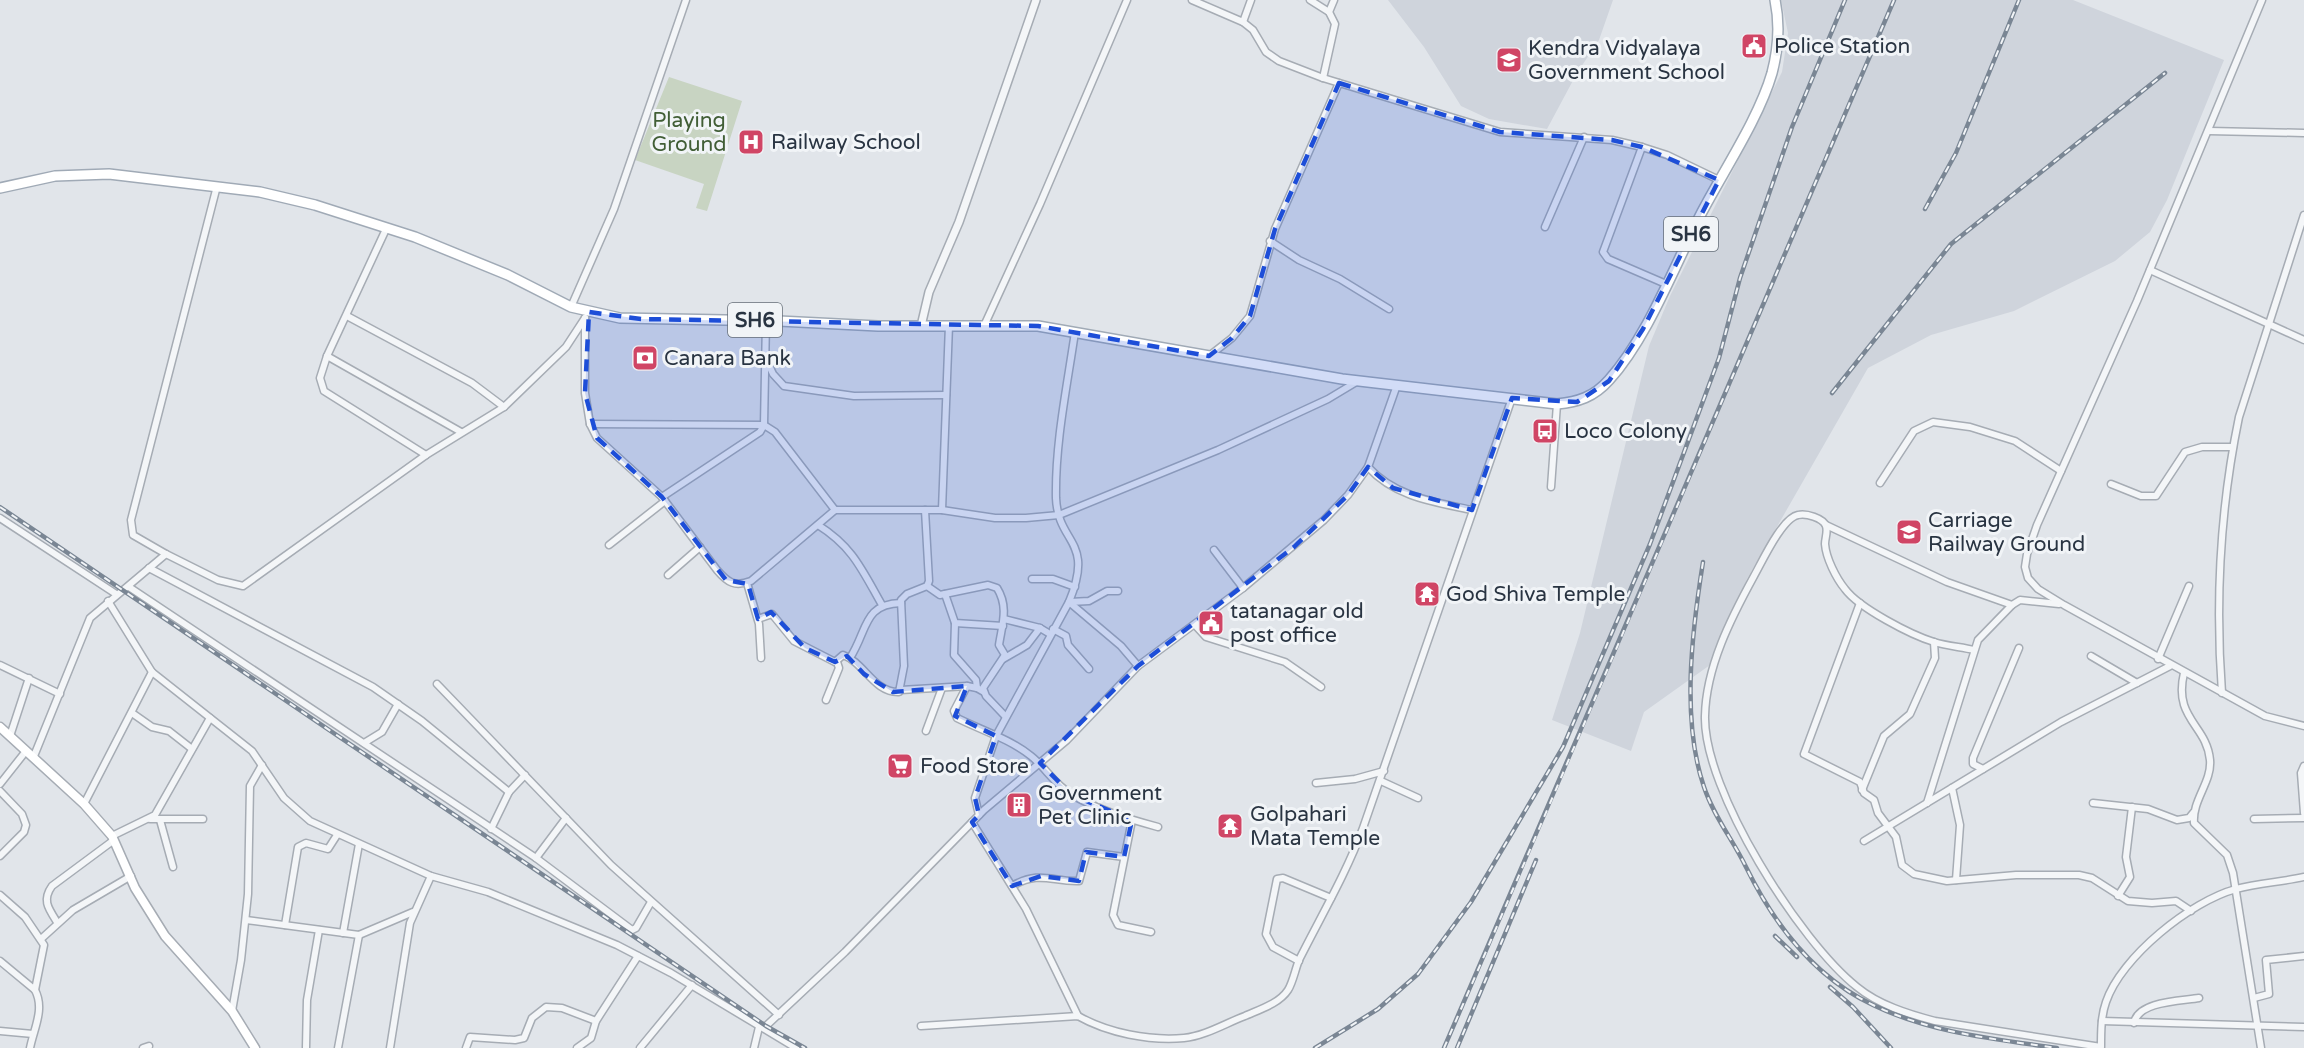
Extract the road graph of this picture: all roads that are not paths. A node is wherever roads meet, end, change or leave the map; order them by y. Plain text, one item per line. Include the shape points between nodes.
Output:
1 (686, 0) edge
2 (1036, 0) edge
3 (1127, 0) edge
4 (1192, 0) edge
5 (1251, 0) edge
6 (1310, 0) edge
7 (1334, 0) edge
8 (1775, 0) edge
9 (2262, 0) edge
10 (1329, 12) junction
11 (1243, 22) junction
12 (1323, 78) junction
13 (1339, 83) junction
14 (2209, 131) junction
15 (2304, 133) edge
16 (1584, 137) junction
17 (1642, 147) junction
18 (1719, 180) junction
19 (217, 185) junction
20 (0, 188) edge
21 (2304, 215) edge
22 (387, 227) junction
23 (1545, 227) dead end
24 (1270, 241) junction
25 (2150, 270) junction
26 (1666, 284) junction
27 (571, 307) junction
28 (1389, 309) dead end
29 (587, 315) junction
30 (347, 316) junction
31 (766, 320) junction
32 (2268, 324) junction
33 (949, 325) junction
34 (921, 326) junction
35 (984, 326) junction
36 (1075, 332) junction
37 (2304, 340) edge
38 (765, 355) junction
39 (327, 356) junction
40 (1209, 356) junction
41 (1358, 381) junction
42 (1397, 386) junction
43 (946, 394) junction
44 (1512, 398) junction
45 (1557, 404) junction
46 (504, 407) junction
47 (590, 424) junction
48 (764, 425) junction
49 (461, 432) junction
50 (2232, 447) junction
51 (426, 455) junction
52 (1368, 467) junction
53 (2061, 471) junction
54 (1880, 483) dead end
55 (2111, 484) dead end
56 (1551, 487) dead end
57 (664, 499) junction
58 (835, 510) junction
59 (925, 510) junction
60 (942, 510) junction
61 (1472, 510) junction
62 (1059, 515) junction
63 (0, 518) edge
64 (818, 525) junction
65 (1826, 525) junction
66 (609, 545) dead end
67 (700, 547) junction
68 (1214, 550) dead end
69 (166, 554) junction
70 (149, 568) junction
71 (668, 574) dead end
72 (1032, 579) dead end
73 (747, 583) junction
74 (927, 586) junction
75 (2189, 586) dead end
76 (129, 587) junction
77 (1076, 587) junction
78 (1243, 588) junction
79 (1118, 591) dead end
80 (116, 594) junction
81 (945, 594) junction
82 (108, 601) junction
83 (1070, 602) junction
84 (901, 603) junction
85 (1860, 603) junction
86 (882, 605) junction
87 (2012, 605) junction
88 (2064, 605) junction
89 (758, 619) junction
90 (955, 623) junction
91 (1004, 623) junction
92 (1195, 625) junction
93 (1040, 628) junction
94 (1051, 632) junction
95 (1934, 642) junction
96 (2019, 648) dead end
97 (1974, 650) junction
98 (2091, 656) dead end
99 (761, 658) dead end
100 (849, 658) junction
101 (1003, 659) junction
102 (2158, 659) junction
103 (837, 662) junction
104 (0, 665) edge
105 (1138, 666) junction
106 (2170, 666) junction
107 (1089, 669) dead end
108 (152, 672) junction
109 (2184, 673) junction
110 (29, 678) junction
111 (2136, 683) junction
112 (436, 684) dead end
113 (967, 686) junction
114 (1321, 687) dead end
115 (942, 688) junction
116 (977, 688) junction
117 (901, 690) junction
118 (984, 692) junction
119 (2222, 693) junction
120 (60, 694) junction
121 (826, 700) dead end
122 (398, 704) junction
123 (132, 714) junction
124 (1005, 716) junction
125 (210, 718) junction
126 (2304, 726) edge
127 (0, 727) edge
128 (926, 731) dead end
129 (10, 736) junction
130 (996, 736) junction
131 (364, 743) junction
132 (192, 749) junction
133 (30, 754) junction
134 (1040, 763) junction
135 (262, 765) junction
136 (2304, 766) edge
137 (1983, 769) junction
138 (1384, 771) junction
139 (525, 776) junction
140 (1381, 781) junction
141 (1316, 783) dead end
142 (0, 784) edge
143 (1952, 788) junction
144 (1862, 790) junction
145 (0, 791) edge
146 (509, 792) junction
147 (1418, 798) dead end
148 (2093, 803) dead end
149 (84, 804) junction
150 (1927, 804) junction
151 (2132, 807) junction
152 (2193, 813) junction
153 (2304, 813) edge
154 (979, 815) junction
155 (566, 818) junction
156 (149, 819) junction
157 (203, 819) dead end
158 (2254, 819) dead end
159 (2304, 819) edge
160 (160, 820) junction
161 (1132, 820) junction
162 (972, 822) junction
163 (1888, 826) junction
164 (1158, 827) dead end
165 (491, 829) junction
166 (337, 835) junction
167 (113, 838) junction
168 (1864, 841) dead end
169 (359, 844) junction
170 (0, 856) edge
171 (536, 858) junction
172 (1124, 858) junction
173 (173, 867) dead end
174 (131, 876) junction
175 (431, 876) junction
176 (2304, 877) edge
177 (1956, 880) junction
178 (1012, 886) junction
179 (2236, 889) junction
180 (0, 895) edge
181 (2118, 896) junction
182 (1331, 898) junction
183 (651, 902) junction
184 (2191, 911) junction
185 (413, 912) junction
186 (246, 920) junction
187 (57, 922) junction
188 (285, 926) junction
189 (319, 930) junction
190 (343, 933) junction
191 (1151, 933) dead end
192 (359, 935) junction
193 (41, 939) junction
194 (638, 956) junction
195 (2304, 956) edge
196 (0, 961) edge
197 (1299, 961) junction
198 (692, 985) junction
199 (35, 990) junction
200 (2199, 998) dead end
201 (2254, 998) junction
202 (232, 1011) junction
203 (779, 1015) junction
204 (1078, 1016) junction
205 (596, 1021) junction
206 (2102, 1021) junction
207 (2134, 1023) junction
208 (2258, 1025) junction
209 (921, 1026) dead end
210 (759, 1027) junction
211 (2304, 1028) edge
212 (0, 1031) edge
213 (33, 1034) junction
214 (30, 1048) edge
215 (255, 1048) edge
216 (306, 1048) edge
217 (338, 1048) edge
218 (390, 1048) edge
219 (466, 1048) edge
220 (577, 1048) edge
221 (640, 1048) edge
222 (754, 1048) edge
223 (796, 1048) edge
224 (2260, 1048) edge

1 - 27 street via 614,209
2 - 34 street via 959,222 929,292
3 - 35 street
4 - 11 street
5 - 11 street
6 - 10 street
7 - 10 street
8 - 18 main road, SH6 via 1778,27 1771,75
9 - 14 street
10 - 12 street via 1335,24
11 - 12 street via 1272,57
12 - 13 street
13 - 16 street via 1500,132
13 - 24 street
14 - 15 street
14 - 25 street
16 - 17 street
16 - 23 street
17 - 18 street
17 - 26 street via 1603,252 1608,259
18 - 26 main road, SH6
19 - 20 main road, SH6 via 80,174
19 - 22 main road, SH6 via 315,205
19 - 69 street via 131,520 133,535
21 - 32 street
22 - 27 main road, SH6 via 475,260
22 - 30 street
24 - 28 street
24 - 40 street via 1250,316 1232,339
25 - 32 street
25 - 53 street
26 - 45 main road, SH6 via 1609,381 1577,402
27 - 29 main road, SH6
29 - 31 main road, SH6
29 - 46 street via 566,347
29 - 47 street via 585,393
30 - 39 street
30 - 46 street via 472,383
31 - 34 main road, SH6
31 - 38 street
32 - 37 street
32 - 50 street
33 - 34 main road, SH6
33 - 35 main road, SH6
33 - 43 street
35 - 36 main road, SH6 via 1038,326
36 - 40 main road, SH6
36 - 62 street via 1059,449
38 - 43 street via 772,374 784,386 854,396
38 - 48 street
39 - 49 street
39 - 51 street via 320,378 324,391
40 - 41 main road, SH6
41 - 42 main road, SH6
41 - 62 street via 1218,450
42 - 44 main road, SH6
42 - 52 street
43 - 60 street
44 - 45 main road, SH6
44 - 61 street
45 - 56 street
46 - 49 street
47 - 48 street
47 - 57 street via 608,450
48 - 57 street via 760,432
48 - 58 street via 775,432
49 - 51 street
50 - 55 street via 2202,447 2185,452 2156,496 2141,496
50 - 119 street via 2218,571
51 - 69 street via 243,586 218,580
52 - 61 street via 1393,489
52 - 78 street via 1324,520
53 - 54 street via 2016,441 1970,427 1933,422 1914,431
53 - 88 street via 2037,525 2025,567 2028,578 2038,589
57 - 66 street
57 - 67 street
58 - 59 street
58 - 64 street
59 - 60 street
59 - 74 street
60 - 62 street via 995,518
61 - 138 street
62 - 77 street via 1078,555
63 - 80 street
64 - 73 street
64 - 86 street via 843,541
65 - 85 street via 1827,553 1844,589
65 - 87 street via 1947,582
65 - 206 street via 1807,515 1798,515 1785,524 1742,597 1708,687 1704,717 1709,748 1719,783 1756,855 1834,967 1858,989 1882,1003 1935,1021 2101,1047
67 - 71 street
67 - 73 street via 726,580
68 - 78 street
69 - 70 street
70 - 76 street
70 - 122 street via 228,613 345,671
72 - 77 street via 1053,579
73 - 89 street
74 - 81 street via 935,593
74 - 84 street via 903,596
75 - 102 street
76 - 80 street
76 - 131 street
77 - 83 street
78 - 92 street
79 - 83 street via 1107,591 1089,601
80 - 82 street
81 - 90 street
81 - 91 street via 993,585 1000,593
82 - 108 street
82 - 120 street via 82,632
83 - 94 street
83 - 105 street
84 - 86 street
84 - 117 street
85 - 95 street
85 - 144 street via 1804,752 1806,757 1857,778
86 - 100 street via 874,610
87 - 88 street via 2020,600
87 - 97 street via 1978,640
88 - 102 street
89 - 99 street
89 - 103 street via 772,614 794,641
90 - 91 street
90 - 116 street via 954,655 976,680
91 - 93 street
91 - 101 street via 999,645 1005,652
92 - 105 street
92 - 114 street via 1206,637 1285,662
93 - 94 street
93 - 101 street via 1027,645
94 - 107 street via 1066,636 1068,645
94 - 124 street
95 - 97 street
95 - 144 street via 1935,658 1910,714 1884,736
96 - 137 street via 1973,758 1973,764
97 - 150 street
98 - 111 street
100 - 103 street via 843,655
100 - 117 street via 883,687 896,693
101 - 118 street via 985,684
102 - 106 street
103 - 121 street via 839,668
104 - 110 street
105 - 134 street
106 - 109 street
106 - 111 street
108 - 123 street
108 - 125 street
109 - 119 street
109 - 152 street via 2182,702 2210,762
110 - 120 street
110 - 129 street
111 - 137 street
112 - 139 street
113 - 115 street
113 - 116 street
113 - 130 street via 955,716
115 - 117 street
115 - 128 street
116 - 118 street
118 - 124 street
119 - 126 street via 2265,716
120 - 133 street
122 - 131 street via 382,732
122 - 146 street
123 - 132 street via 152,727 169,731
123 - 149 street
124 - 130 street
125 - 132 street
125 - 135 street via 252,751
127 - 129 main road
129 - 133 main road
130 - 134 street
130 - 154 street via 975,798
131 - 165 street
132 - 156 street via 160,809
133 - 142 street
133 - 149 main road
134 - 154 street
134 - 161 street via 1057,785 1072,795
135 - 166 street via 284,798 310,822
135 - 186 street via 250,786
136 - 153 street
137 - 143 street
138 - 140 street
138 - 141 street
139 - 146 street
139 - 155 street
140 - 147 street
140 - 182 street via 1354,853
143 - 150 street
143 - 177 street via 1960,825
144 - 163 street via 1874,800
145 - 170 street via 22,814 26,825
146 - 165 street
148 - 151 street
149 - 167 main road
150 - 163 street
151 - 152 street via 2177,820
151 - 181 street via 2126,857 2130,877
152 - 179 street via 2194,823 2227,855
154 - 162 street
155 - 171 street
155 - 183 street
156 - 160 street
156 - 167 street
157 - 160 street
158 - 159 street
160 - 173 street
161 - 164 street
161 - 172 street
162 - 178 street
162 - 203 street
163 - 168 street
163 - 177 street via 1907,870 1922,877
165 - 171 street
166 - 169 street
166 - 188 street via 328,849 306,843 298,847
167 - 174 main road
167 - 187 street via 52,886 45,897
169 - 175 street
169 - 190 street
171 - 183 street via 632,930
172 - 178 street via 1087,852 1079,881 1041,876
172 - 191 street via 1114,922
174 - 187 street
174 - 202 main road via 165,936
175 - 185 street
175 - 194 street via 488,892
176 - 179 street
177 - 181 street via 2016,874 2079,875 2092,878
178 - 204 street
179 - 184 street
179 - 201 street
180 - 193 street via 25,917
181 - 184 street via 2128,901 2176,901
182 - 197 street
182 - 197 street via 1277,879 1266,927 1268,941
183 - 203 street
184 - 206 street via 2129,964 2113,987
185 - 192 street
185 - 218 street
186 - 188 street
186 - 202 street
187 - 193 street
188 - 189 street
189 - 190 street
189 - 216 street via 307,1000
190 - 192 street
192 - 217 street
193 - 199 street via 45,950
194 - 198 street
194 - 205 street
195 - 201 street via 2266,960 2269,994
196 - 199 street
197 - 204 street via 1288,990 1278,1000 1185,1038 1126,1033
198 - 210 street
198 - 221 street
199 - 213 street via 39,1016
200 - 207 street via 2143,1010
201 - 208 street
202 - 215 main road
203 - 210 street
204 - 209 street
205 - 219 street via 562,1008 546,1007 532,1018 520,1040 474,1036 467,1040
205 - 220 street via 591,1038
206 - 207 street
207 - 208 street
208 - 211 street
208 - 224 street
210 - 222 street
210 - 223 street
212 - 213 street
213 - 214 street

